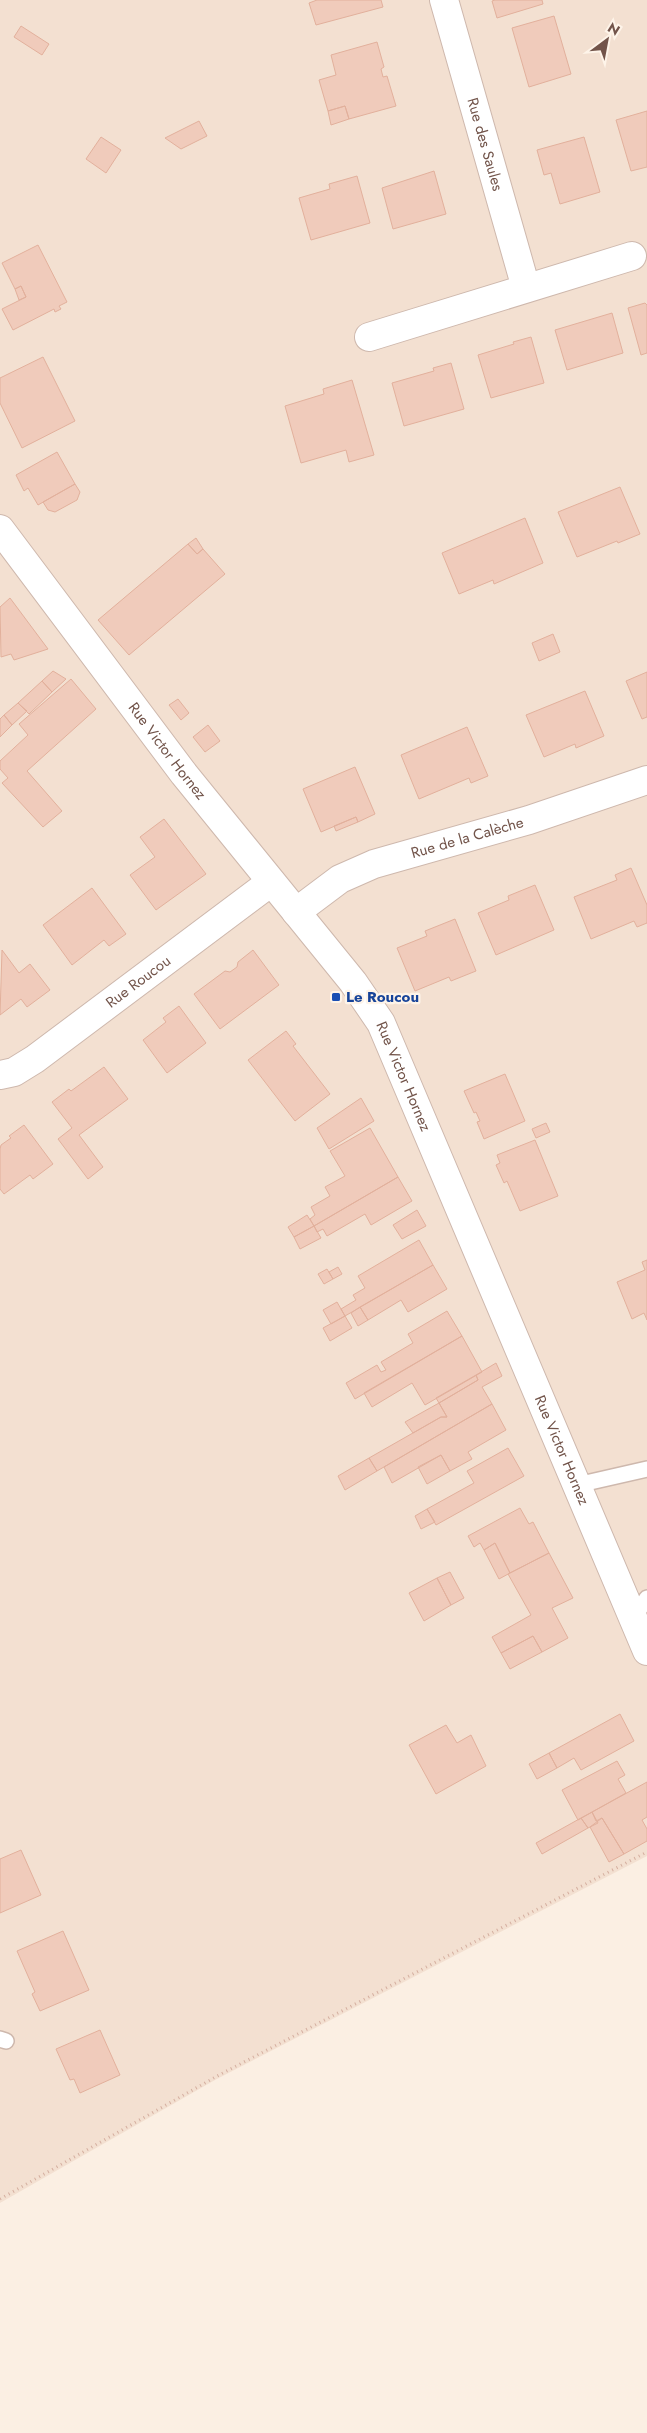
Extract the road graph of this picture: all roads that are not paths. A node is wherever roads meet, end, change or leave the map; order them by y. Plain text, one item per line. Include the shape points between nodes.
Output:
1 (444, 0) edge
2 (632, 256) dead end
3 (526, 288) junction
4 (369, 337) dead end
5 (0, 529) edge
6 (647, 780) edge
7 (271, 882) junction
8 (296, 912) junction
9 (0, 1075) edge
10 (647, 1469) edge
11 (577, 1485) junction
12 (640, 1608) edge
13 (647, 1651) edge

1 - 3 street, Rue des Saules
2 - 3 street
3 - 4 street
5 - 7 street, Rue Victor Hornez via 169,754
6 - 8 street, Rue de la Calèche via 504,827 374,864 340,879
7 - 8 street, Rue Victor Hornez
7 - 9 street, Rue Roucou via 35,1059 14,1072
8 - 11 street, Rue Victor Hornez via 362,994 389,1038
10 - 11 lane
11 - 12 street, Rue Victor Hornez
12 - 13 street, Rue Victor Hornez

